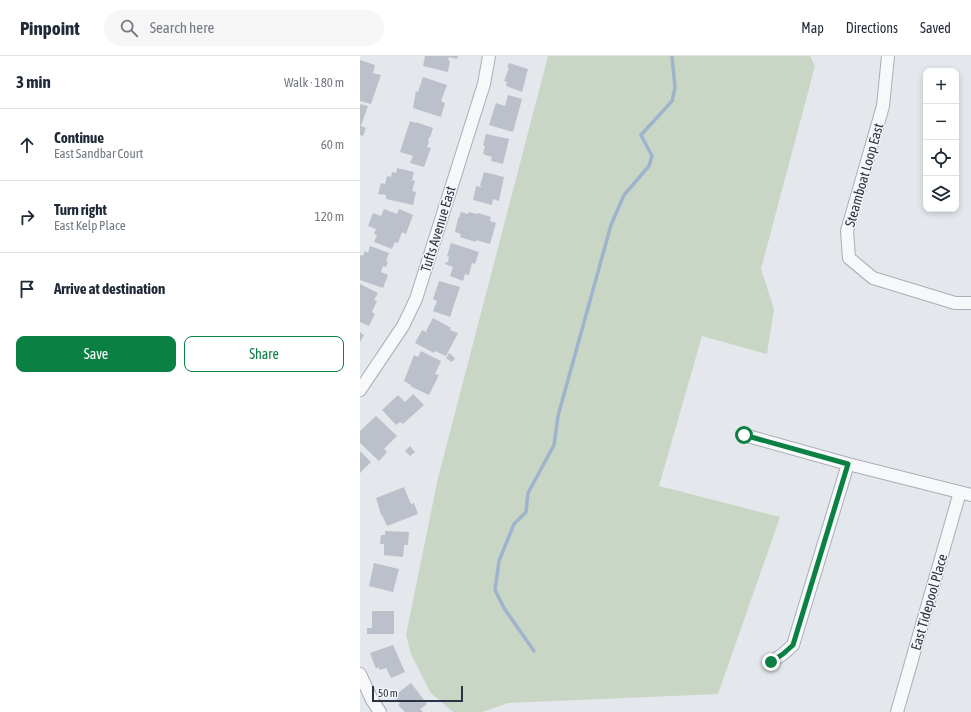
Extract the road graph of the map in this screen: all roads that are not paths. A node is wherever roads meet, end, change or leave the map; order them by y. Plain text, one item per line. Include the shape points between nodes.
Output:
1 (489, 56) edge
2 (888, 56) edge
3 (971, 303) edge
4 (360, 390) edge
5 (744, 435) dead end
6 (848, 464) junction
7 (966, 494) edge
8 (771, 662) dead end
9 (360, 674) edge
10 (380, 712) edge
11 (897, 712) edge

1 - 4 street, Tufts Avenue East via 484,84 416,298 403,326
2 - 3 street, Steamboat Loop East via 883,106 847,231 849,258 873,278 955,303
5 - 6 street
6 - 7 street
6 - 8 street via 793,645
7 - 11 street, East Tidepool Place
9 - 10 street

